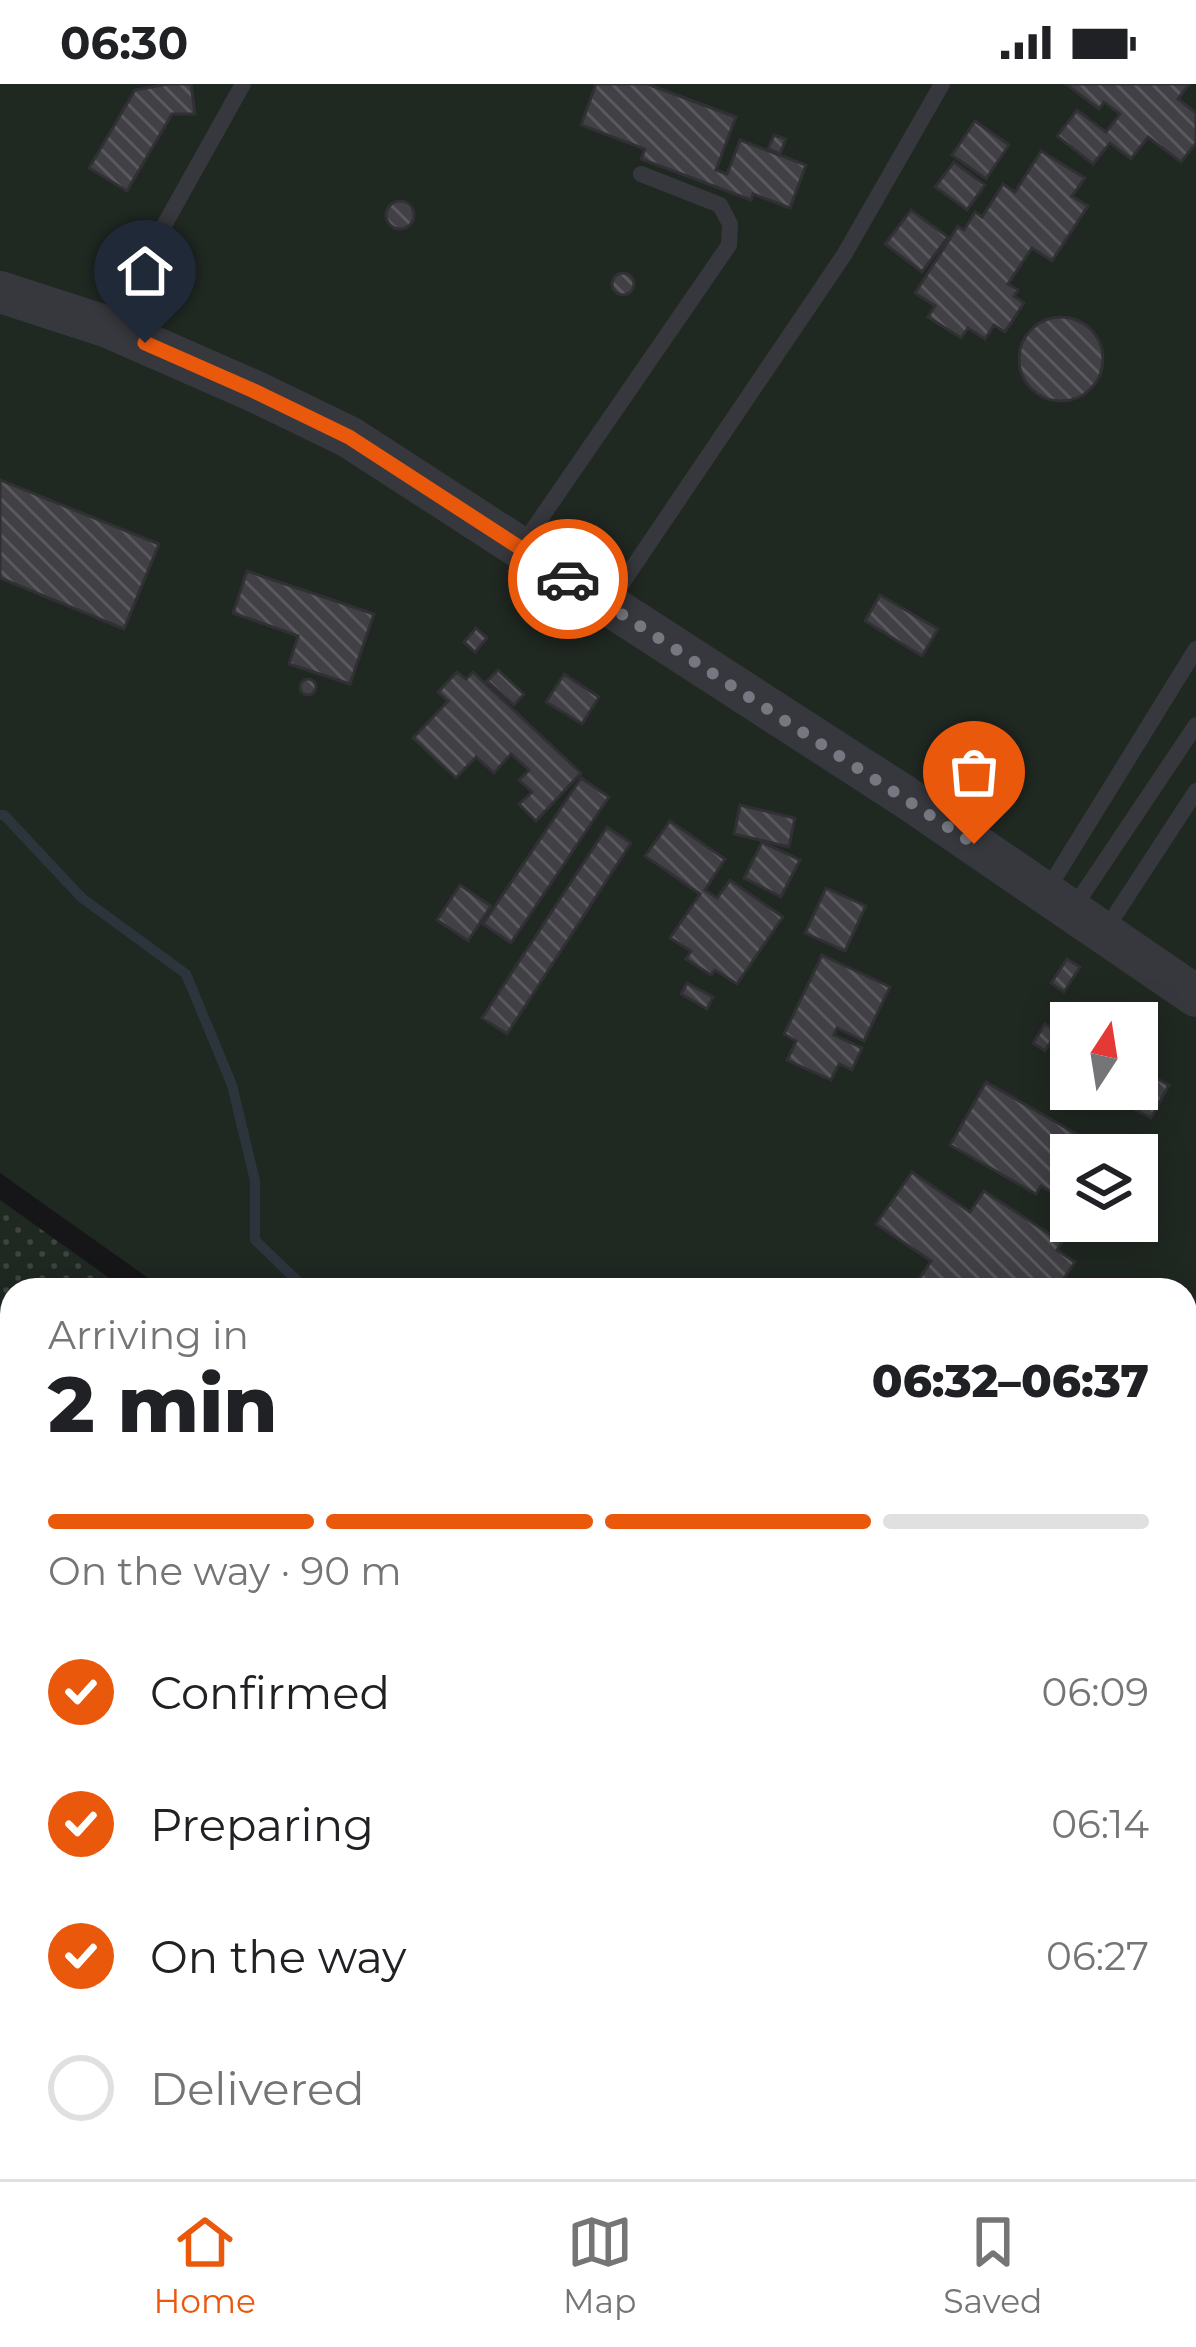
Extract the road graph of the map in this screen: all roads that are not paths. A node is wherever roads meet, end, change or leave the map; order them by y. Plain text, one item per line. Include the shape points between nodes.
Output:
1 (243, 84) edge
2 (942, 84) edge
3 (641, 173) dead end
4 (0, 292) edge
5 (108, 327) junction
6 (520, 548) junction
7 (608, 605) junction
8 (1196, 649) edge
9 (1196, 724) edge
10 (1196, 790) edge
11 (1073, 912) junction
12 (1196, 995) edge

1 - 5 lane
2 - 7 lane via 844,255
3 - 6 lane via 721,205 729,244
4 - 5 street
5 - 6 street via 349,437
6 - 7 street
7 - 11 street
8 - 11 lane
9 - 11 lane
10 - 11 lane
11 - 12 street

